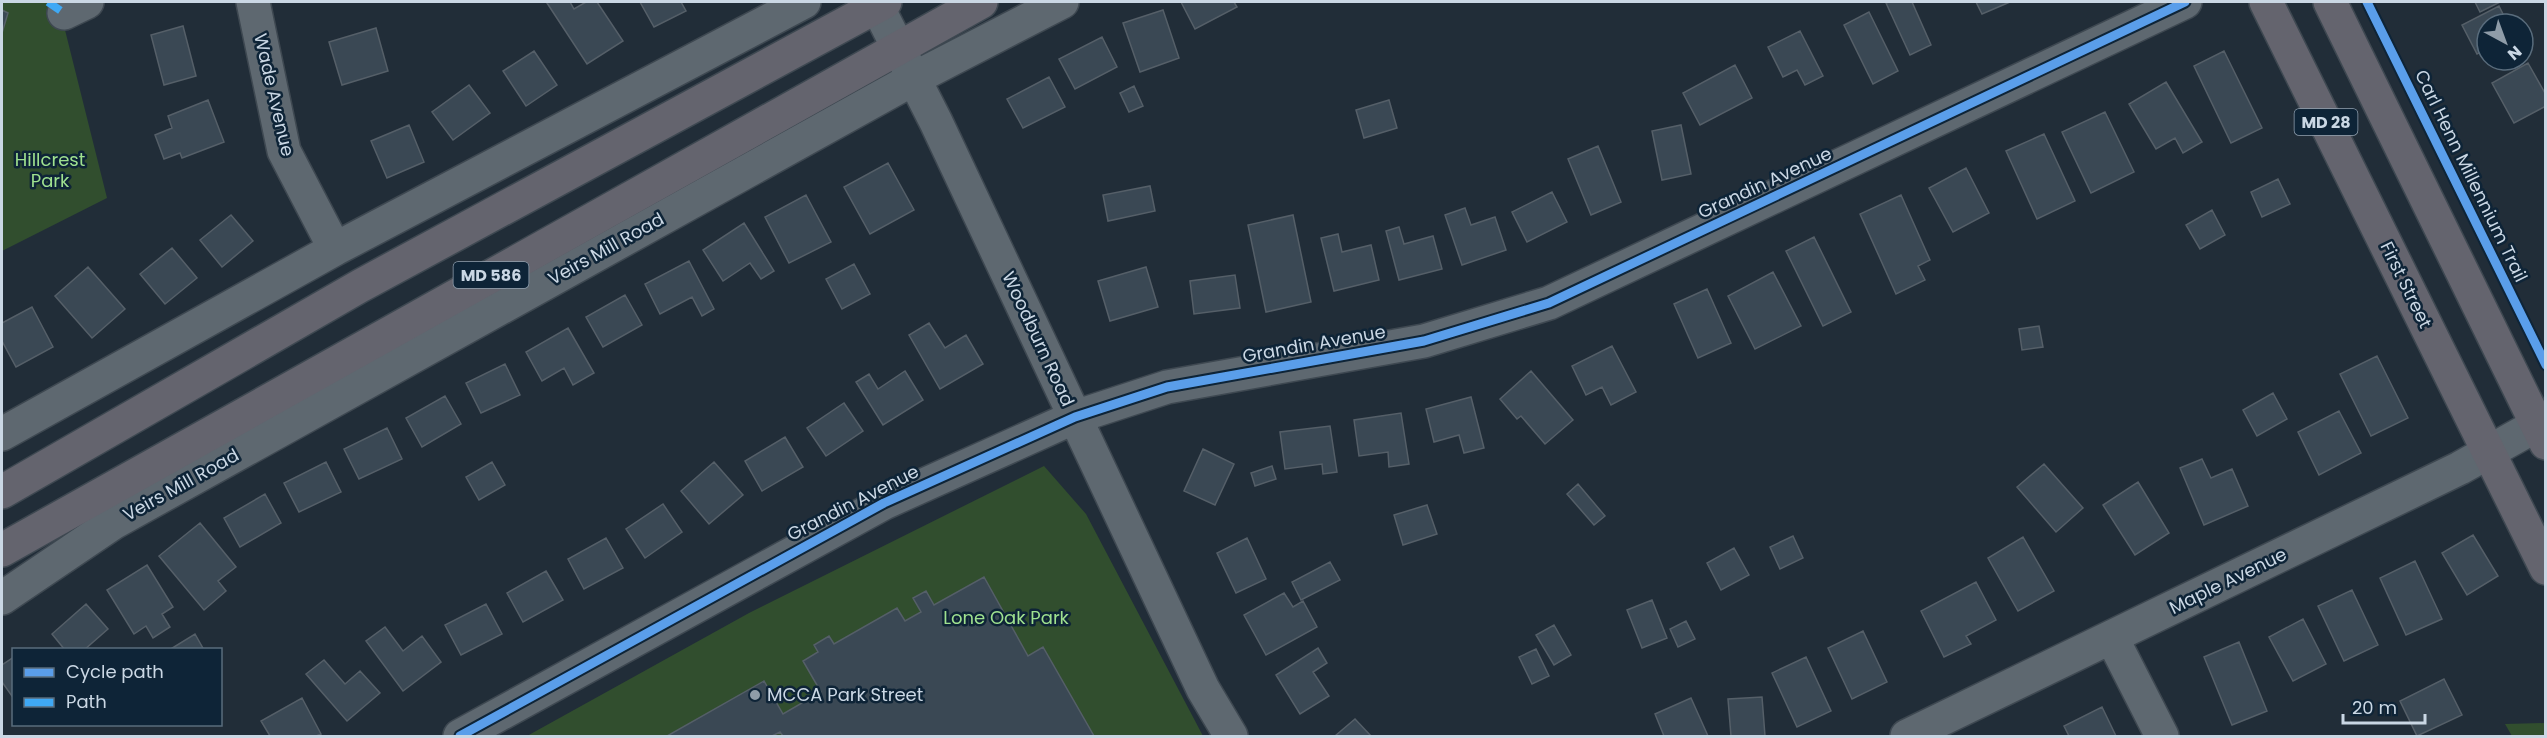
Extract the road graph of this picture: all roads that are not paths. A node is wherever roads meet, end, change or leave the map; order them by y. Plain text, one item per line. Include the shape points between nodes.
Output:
1 (253, 2) edge
2 (804, 2) edge
3 (981, 2) edge
4 (1062, 2) edge
5 (2185, 2) edge
6 (2266, 2) edge
7 (2330, 2) edge
8 (881, 4) edge
9 (899, 47) junction
10 (915, 78) junction
11 (335, 249) junction
12 (1075, 417) junction
13 (2543, 429) edge
14 (2, 434) edge
15 (2488, 452) junction
16 (2, 492) edge
17 (2, 550) edge
18 (2546, 568) edge
19 (2, 598) edge
20 (2112, 638) junction
21 (460, 736) edge
22 (1231, 736) edge
23 (1907, 736) edge
24 (2162, 736) edge

1 - 11 street, Wade Avenue via 284,150
2 - 11 street
3 - 9 main road, Veirs Mill Road / MD 586
4 - 10 street, Veirs Mill Road
5 - 12 street, Grandin Avenue via 1549,303 1424,341 1167,387
6 - 15 main road, First Street / MD 28
7 - 13 main road, MD 28
8 - 9 street, Woodburn Road
8 - 16 main road, MD 586 via 360,286
9 - 10 street, Woodburn Road
9 - 17 main road, Veirs Mill Road / MD 586
10 - 12 street, Woodburn Road
10 - 19 street, Veirs Mill Road via 113,523
11 - 14 street
12 - 21 street, Grandin Avenue via 884,503
12 - 22 street, Woodburn Road via 1203,689
13 - 15 street, Maple Avenue
15 - 18 main road, First Street / MD 28
15 - 20 street, Maple Avenue
20 - 23 street, Maple Avenue
20 - 24 street

